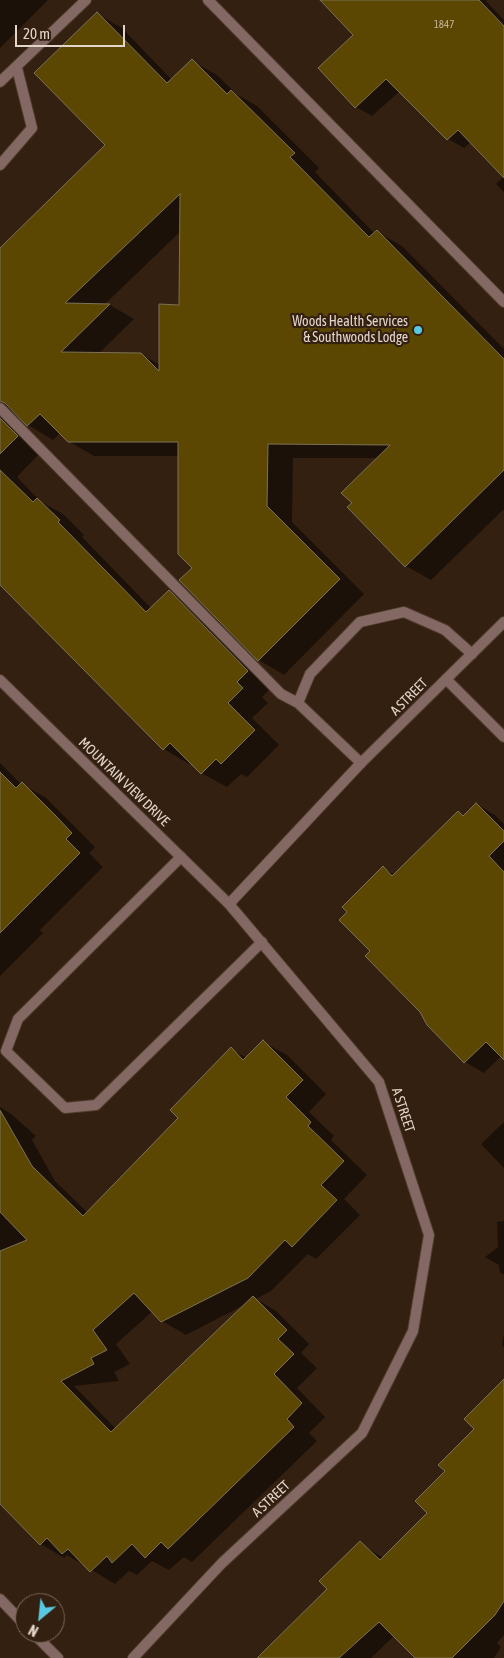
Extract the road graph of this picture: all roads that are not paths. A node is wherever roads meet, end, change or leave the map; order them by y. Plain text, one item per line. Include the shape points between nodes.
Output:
1 (86, 0) edge
2 (208, 0) edge
3 (17, 68) junction
4 (0, 82) edge
5 (0, 165) edge
6 (504, 302) edge
7 (0, 408) edge
8 (504, 622) edge
9 (472, 654) junction
10 (446, 679) junction
11 (0, 680) edge
12 (298, 703) junction
13 (504, 737) edge
14 (361, 763) junction
15 (181, 857) junction
16 (229, 904) junction
17 (262, 942) junction
18 (0, 1599) edge
19 (15, 1614) edge
20 (43, 1643) edge
21 (58, 1658) edge
22 (133, 1658) edge

1 - 3 street
2 - 6 street
3 - 4 street
3 - 5 street via 32,128
7 - 12 street via 281,694
8 - 9 street, A STREET
9 - 10 street, A STREET
9 - 12 street via 446,630 404,612 360,622 310,674
10 - 13 street
10 - 14 street, A STREET
11 - 15 street, MOUNTAIN VIEW DRIVE
12 - 14 street
14 - 16 street, A STREET
15 - 16 street, MOUNTAIN VIEW DRIVE
15 - 17 street via 18,1019 6,1051 66,1108 96,1105
16 - 17 street, A STREET
17 - 22 street, A STREET via 379,1082 429,1235 413,1331 362,1433 222,1563
18 - 19 street
20 - 21 street

